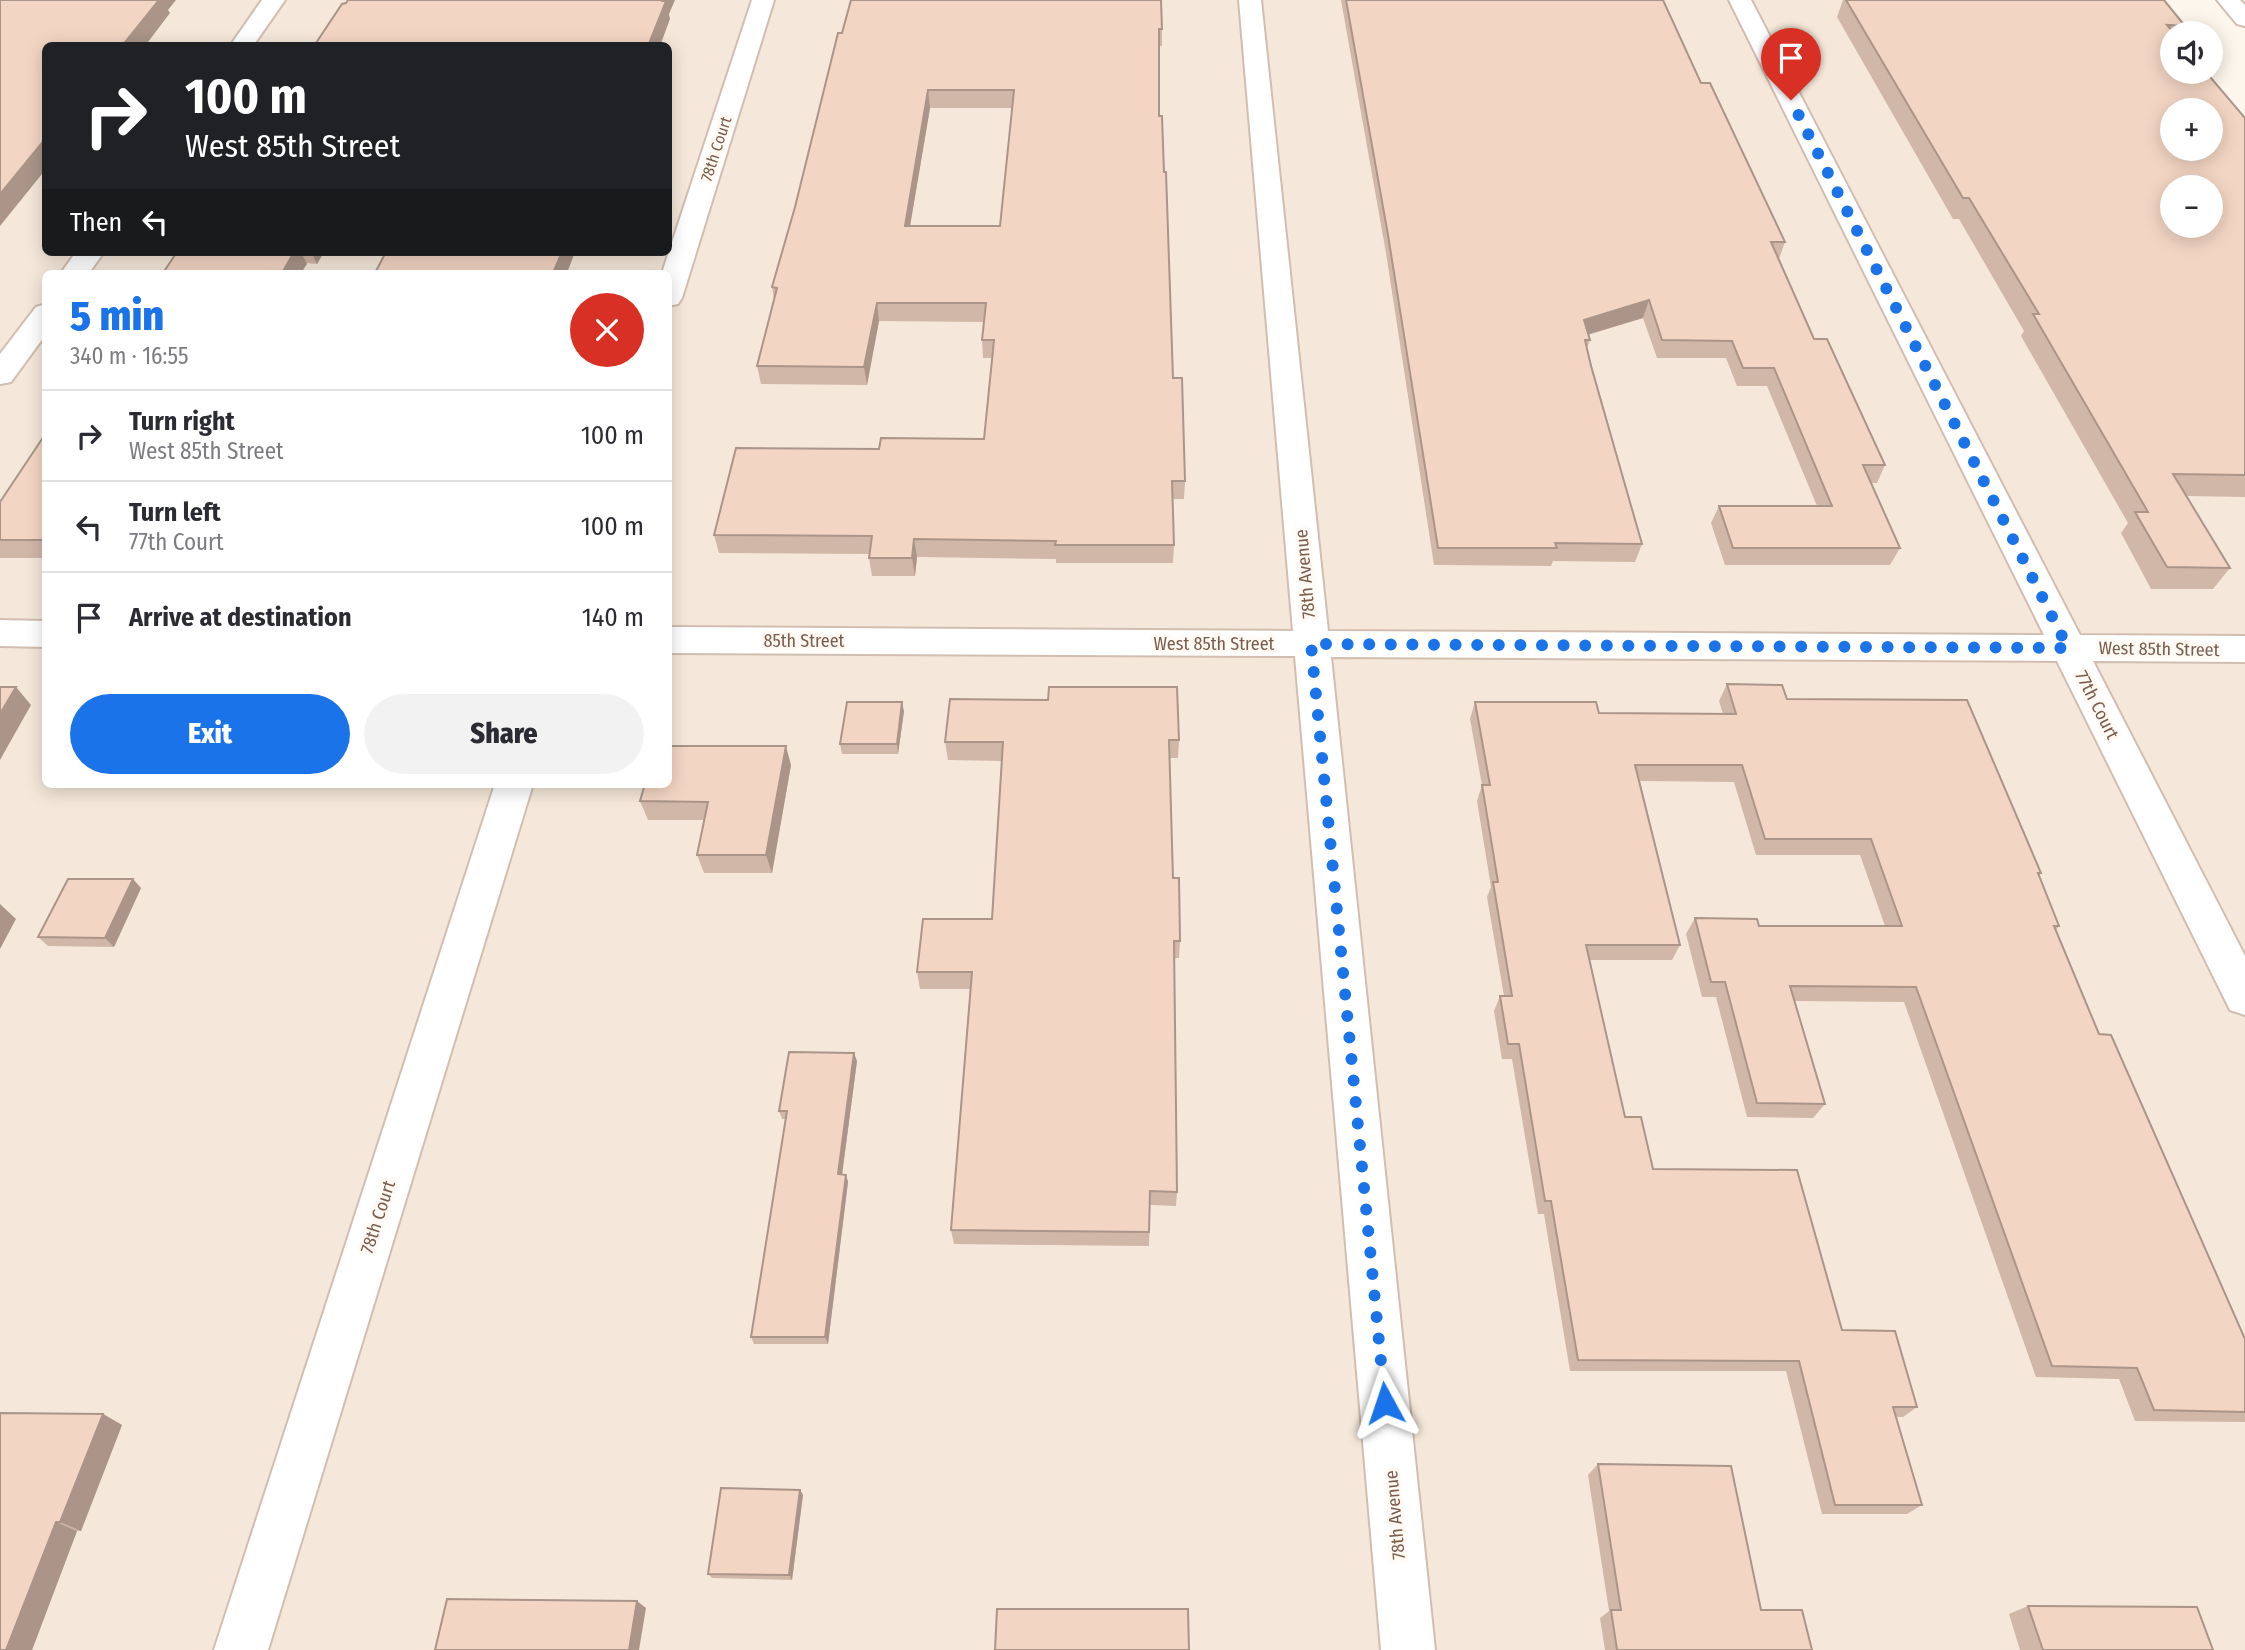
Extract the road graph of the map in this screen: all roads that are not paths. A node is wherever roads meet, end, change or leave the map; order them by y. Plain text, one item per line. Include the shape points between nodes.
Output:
1 (274, 0) edge
2 (763, 0) edge
3 (1250, 0) edge
4 (1740, 0) edge
5 (2228, 0) edge
6 (2245, 19) edge
7 (243, 42) edge
8 (672, 285) edge
9 (42, 318) edge
10 (0, 375) edge
11 (0, 633) edge
12 (42, 634) edge
13 (672, 640) edge
14 (939, 642) joint
15 (1311, 644) junction
16 (2068, 648) junction
17 (2245, 649) edge
18 (513, 788) edge
19 (2245, 997) edge
20 (241, 1650) edge
21 (1408, 1650) edge

1 - 7 street
2 - 8 street, 78th Court
3 - 15 street, 78th Avenue
4 - 16 street, 77th Court
5 - 6 street
9 - 10 street
11 - 12 street
13 - 14 street, 85th Street
14 - 15 street, West 85th Street
15 - 16 street, West 85th Street
15 - 21 street, 78th Avenue
16 - 17 street, West 85th Street
16 - 19 street, 77th Court
18 - 20 street, 78th Court

